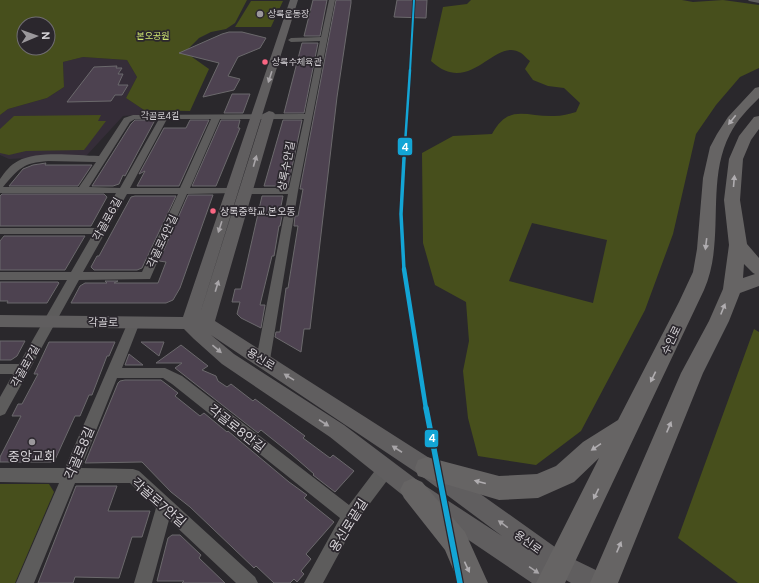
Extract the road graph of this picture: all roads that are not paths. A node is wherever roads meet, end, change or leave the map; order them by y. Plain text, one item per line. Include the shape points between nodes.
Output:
1 (294, 0) edge
2 (302, 0) edge
3 (332, 0) edge
4 (751, 0) edge
5 (759, 0) edge
6 (323, 39) junction
7 (291, 40) junction
8 (759, 91) edge
9 (165, 116) junction
10 (217, 116) junction
11 (263, 116) junction
12 (308, 116) junction
13 (759, 120) edge
14 (102, 159) junction
15 (0, 185) edge
16 (0, 190) edge
17 (82, 191) junction
18 (122, 191) junction
19 (184, 191) junction
20 (232, 191) junction
21 (246, 191) junction
22 (293, 191) junction
23 (0, 231) edge
24 (100, 231) junction
25 (738, 245) junction
26 (759, 269) edge
27 (0, 276) edge
28 (75, 276) junction
29 (759, 279) edge
30 (732, 289) junction
31 (0, 321) edge
32 (49, 321) junction
33 (134, 322) junction
34 (197, 323) junction
35 (263, 360) junction
36 (0, 368) edge
37 (23, 369) junction
38 (112, 374) junction
39 (0, 410) edge
40 (629, 426) junction
41 (386, 469) junction
42 (0, 475) edge
43 (70, 475) junction
44 (420, 479) junction
45 (165, 506) junction
46 (350, 516) junction
47 (554, 578) edge
48 (25, 583) edge
49 (143, 583) edge
50 (249, 583) edge
51 (313, 583) edge
52 (474, 583) edge
53 (595, 583) edge
54 (604, 583) edge

1 -> 11 main road
2 - 7 main road
3 - 6 street, 상록수안길
4 - 5 street
6 - 7 street
6 - 12 street, 상록수안길
7 - 11 main road
8 -> 40 highway, 수인로 via 742,107 725,129 714,156 709,180 703,269
9 - 10 street, 각골로4길
9 - 14 street, 각골로4길 via 133,116 127,120
9 - 18 street, 각골로6길
10 - 11 street, 각골로4길
10 - 19 street, 각골로4안길
11 - 12 street, 각골로4길
11 - 20 main road
21 -> 11 main road
12 - 22 street, 상록수안길
25 -> 13 highway via 732,200 736,159 744,139
14 - 15 street via 34,159 14,168
14 - 17 street, 각골로4길
16 - 17 street
17 - 18 street
18 - 19 street
18 - 24 street, 각골로6길
19 - 20 street
19 - 28 street, 각골로4안길 via 146,276
20 -> 34 main road
21 - 22 street
34 -> 21 main road
22 - 35 street, 상록수안길
23 - 24 street
24 - 28 street, 각골로6길
25 - 26 highway
25 - 30 highway
27 - 28 street, 각골로4안길
28 - 32 street, 각골로6길
29 - 30 highway
54 -> 30 highway via 692,373 719,321
31 - 32 main road, 각골로
32 - 33 main road, 각골로
32 - 37 street, 각골로7길
33 - 34 main road, 각골로
33 - 38 street, 각골로8길
34 - 35 main road, 용신로
34 -> 41 main road, 용신로 via 200,335 228,359 337,431
44 -> 35 main road, 용신로
36 - 37 street
37 - 39 street, 각골로7길
38 - 43 street, 각골로8길
38 - 46 street, 각골로8안길 via 165,373 177,380
40 -> 44 highway via 592,449 565,474 538,486 499,488
40 -> 47 highway, 수인로
41 - 44 main road, 용신로
41 - 46 street, 용신로끝길
42 - 43 street, 각골로7안길
43 - 45 street, 각골로7안길 via 133,476
43 - 48 street, 각골로8길
44 - 47 main road, 용신로
44 -> 52 highway via 456,542
45 - 49 street
45 - 50 street, 각골로7안길
46 - 51 street, 용신로끝길
47 - 53 main road, 용신로

